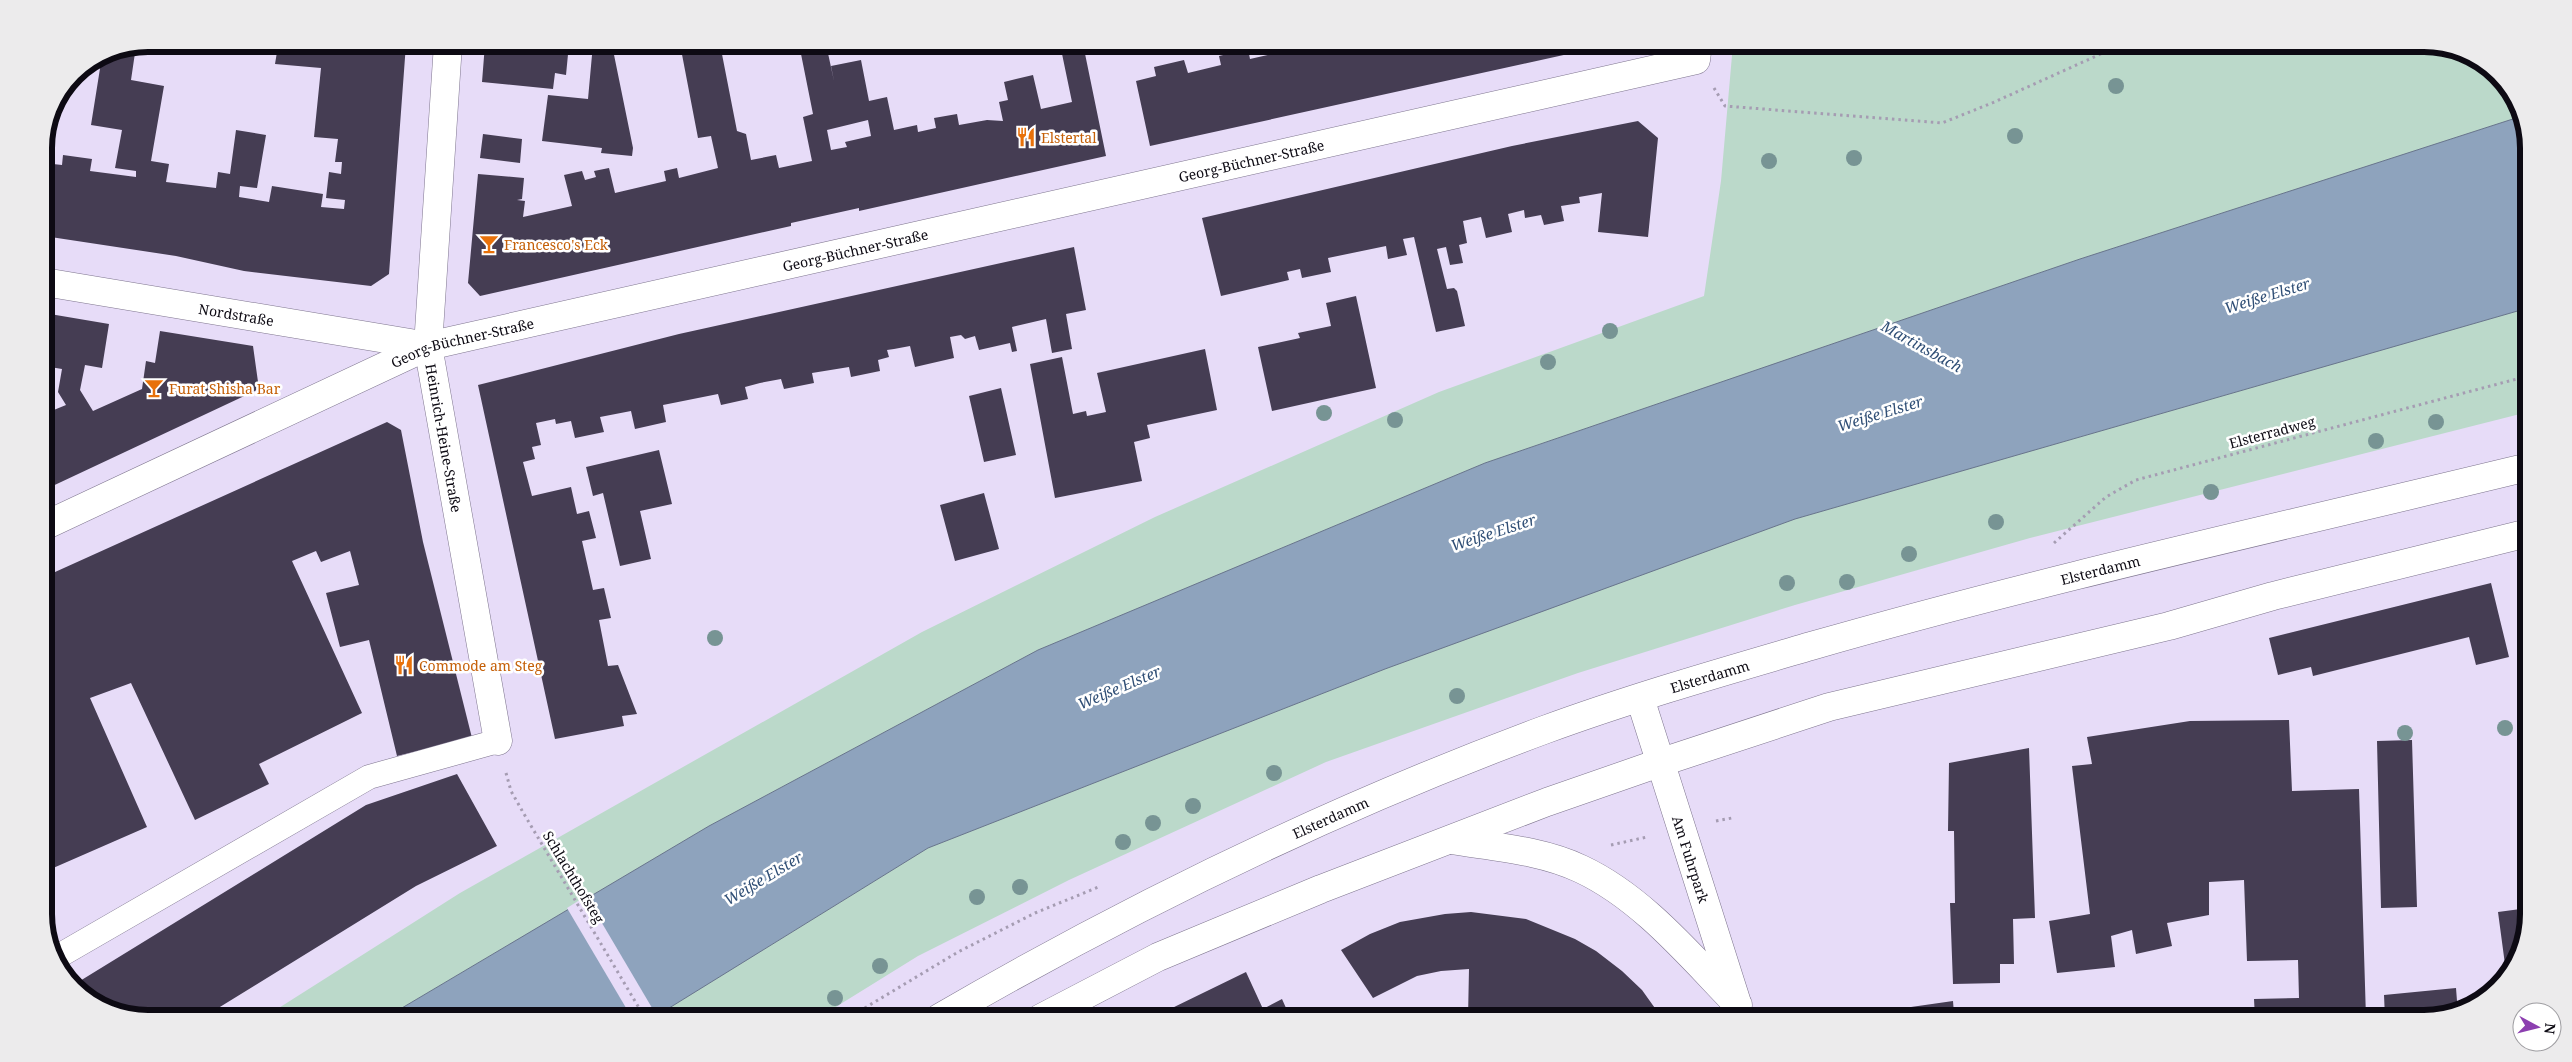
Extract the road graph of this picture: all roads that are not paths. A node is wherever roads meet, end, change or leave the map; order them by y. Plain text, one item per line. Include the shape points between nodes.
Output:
1 (1696, 52) edge
2 (447, 53) edge
3 (53, 284) edge
4 (428, 346) junction
5 (2519, 469) edge
6 (53, 522) edge
7 (2520, 535) edge
8 (1640, 698) junction
9 (498, 741) joint
10 (1662, 762) junction
11 (1450, 840) junction
12 (62, 955) edge
13 (954, 1009) edge
14 (1059, 1009) edge
15 (1737, 1009) edge
16 (1739, 1009) edge

1 - 4 street, Georg-Büchner-Straße
2 - 4 street, Heinrich-Heine-Straße
3 - 4 street, Nordstraße
4 - 6 street, Georg-Büchner-Straße
4 - 9 street, Heinrich-Heine-Straße
5 - 8 street, Elsterdamm via 2025,588
7 - 10 street via 2272,596 2169,626 1829,707
8 - 10 street, Am Fuhrpark
8 - 13 street, Elsterdamm via 1527,736 1408,783 1272,843 1162,895
9 - 12 lane via 369,777
10 - 11 street
10 - 16 street, Am Fuhrpark
11 - 14 street via 1321,889 1158,958
11 - 15 street via 1560,861 1581,869 1616,890 1656,923

